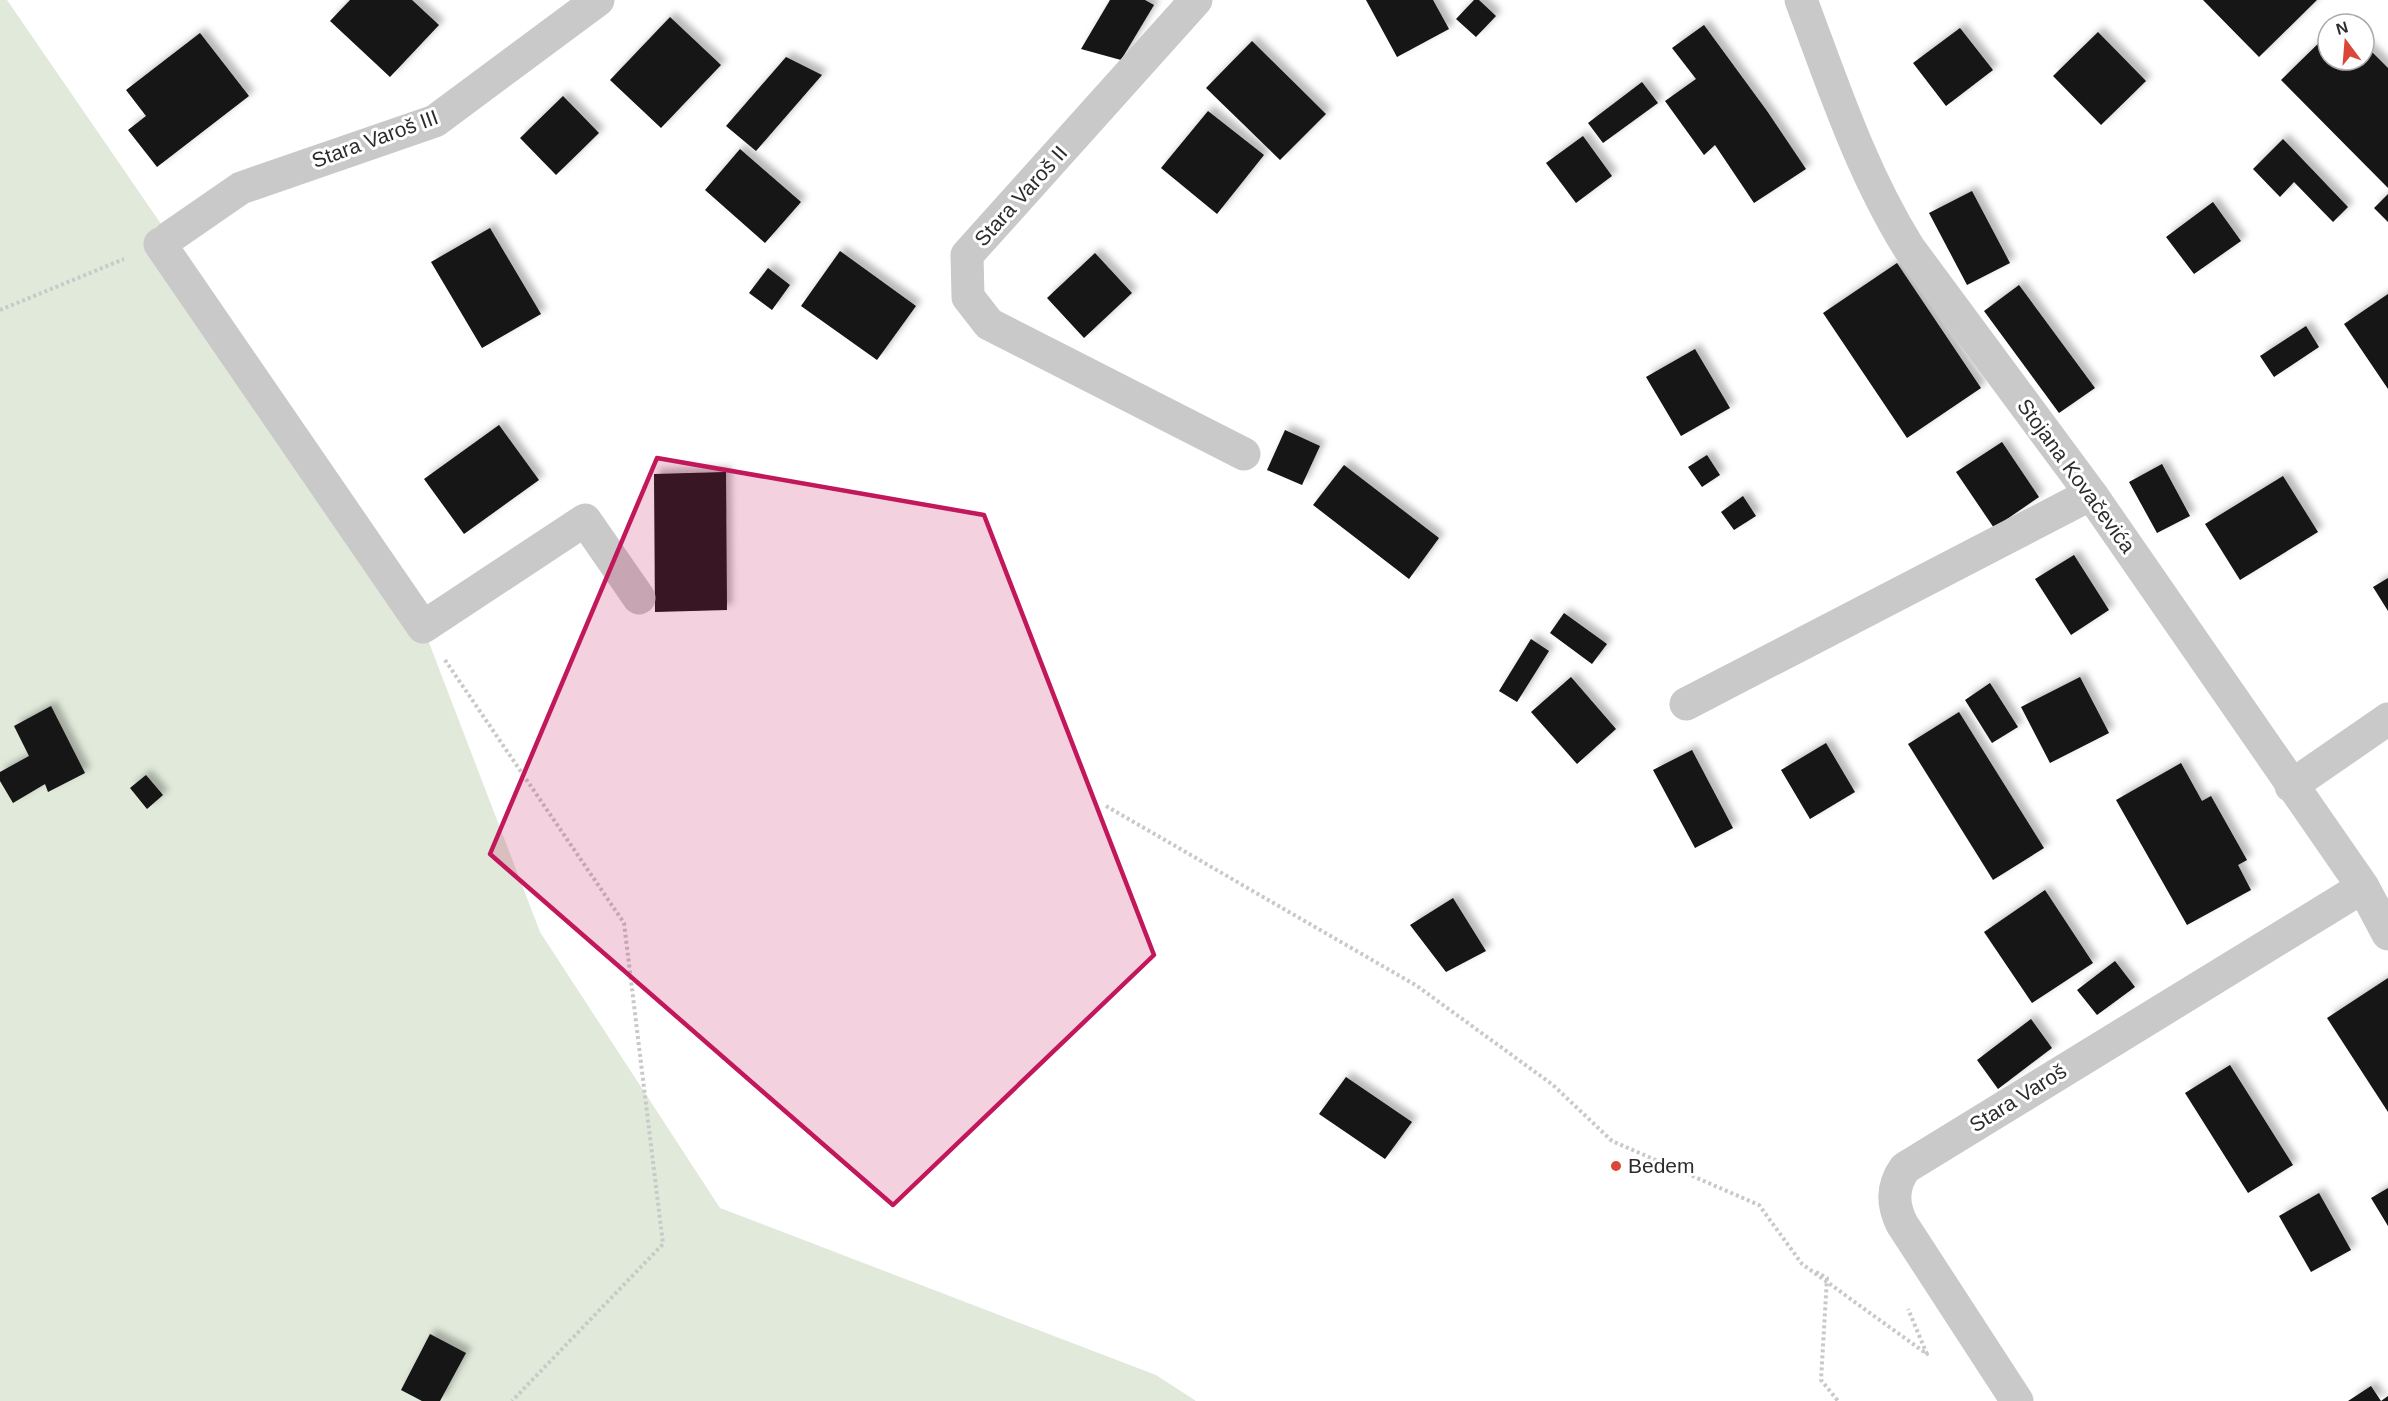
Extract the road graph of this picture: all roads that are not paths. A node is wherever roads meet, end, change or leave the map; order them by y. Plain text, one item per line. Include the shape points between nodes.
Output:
1 (598, 0) edge
2 (1196, 0) edge
3 (1801, 0) edge
4 (1245, 454) dead end
5 (2091, 494) junction
6 (639, 598) dead end
7 (1686, 704) dead end
8 (2388, 719) edge
9 (2291, 786) junction
10 (2363, 887) junction
11 (2388, 934) edge
12 (2017, 1401) edge

1 - 6 street, Stara Varoš III via 435,121 241,188 165,241 423,627 585,520
2 - 4 street, Stara Varoš II via 967,255 968,297 989,324
3 - 5 street, Stojana Kovačevića via 1883,207 1909,248
5 - 7 street
5 - 9 street, Stojana Kovačevića
8 - 9 street
9 - 10 street, Stojana Kovačevića
10 - 11 street, Stojana Kovačevića
10 - 12 street, Stara Varoš via 1905,1168 1895,1182 1896,1211 1902,1224

